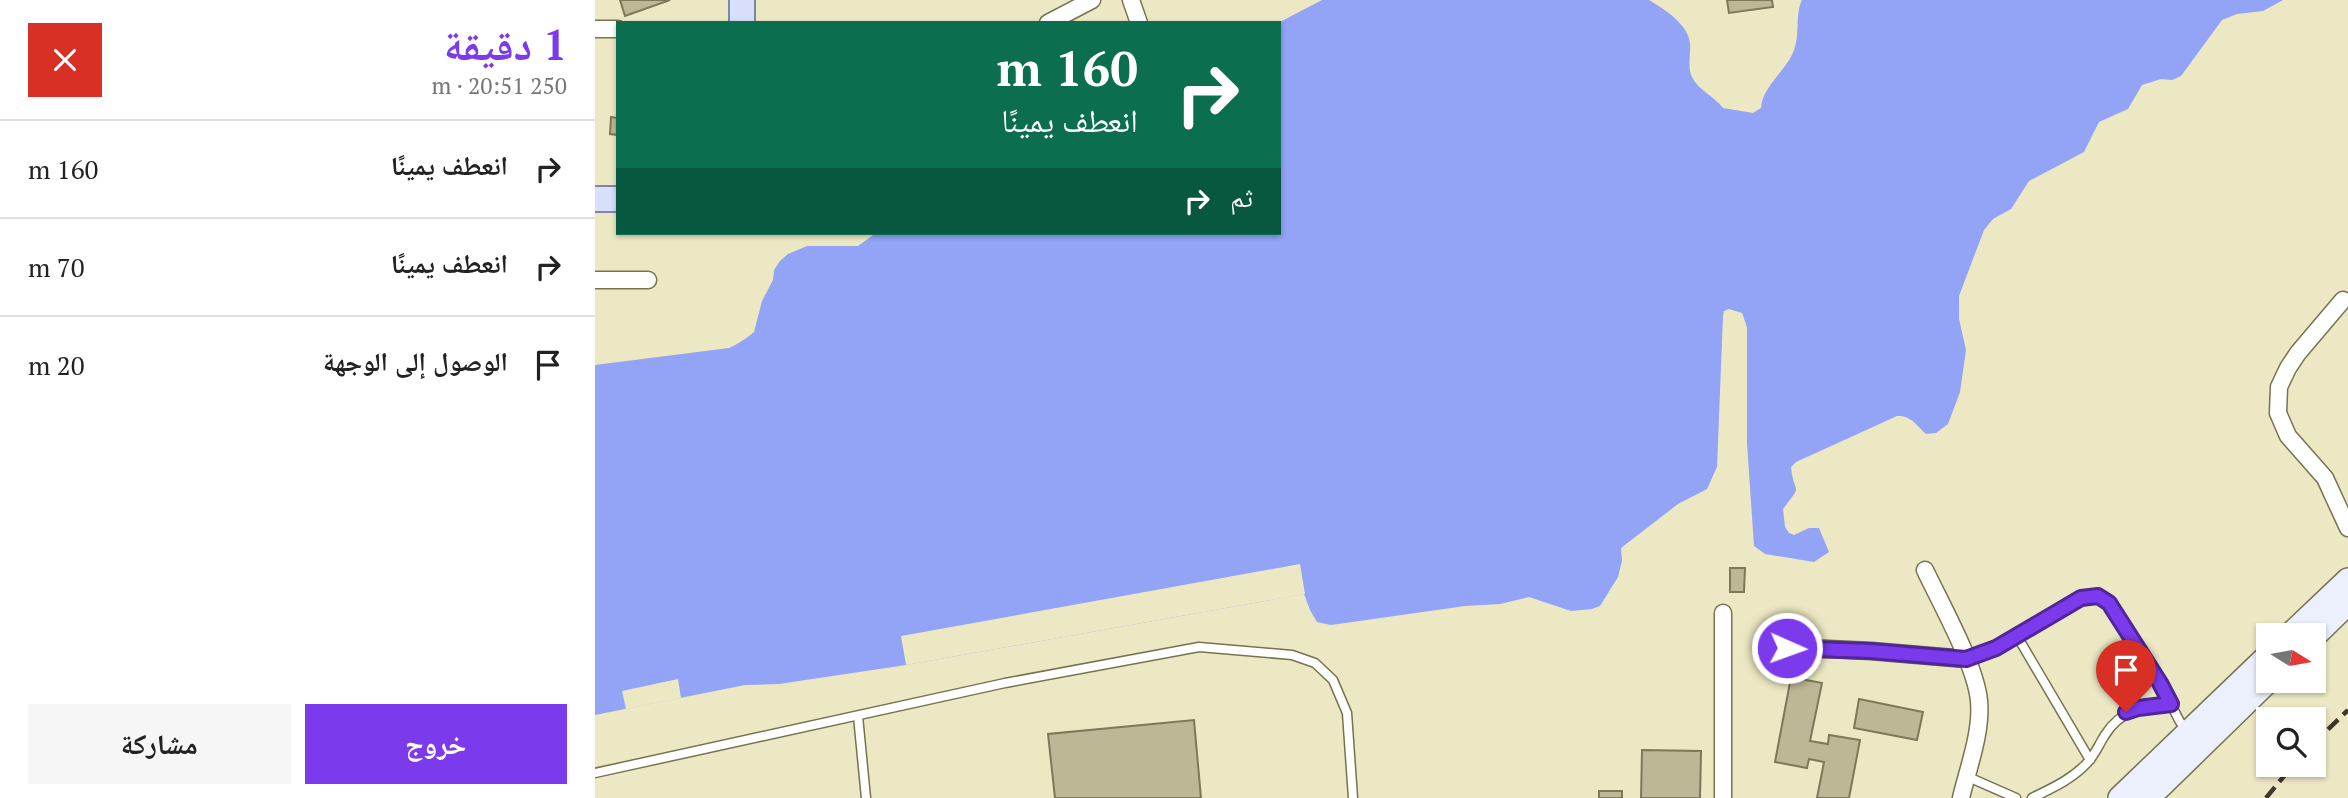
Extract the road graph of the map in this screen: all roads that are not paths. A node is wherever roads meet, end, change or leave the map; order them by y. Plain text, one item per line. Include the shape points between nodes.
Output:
1 (742, 0) edge
2 (1092, 0) edge
3 (1131, 0) edge
4 (742, 21) edge
5 (1052, 21) edge
6 (1138, 21) edge
7 (595, 29) edge
8 (616, 29) edge
9 (595, 199) edge
10 (616, 199) edge
11 (595, 280) edge
12 (647, 280) dead end
13 (2343, 300) dead end
14 (2348, 528) edge
15 (1925, 570) dead end
16 (2348, 580) edge
17 (2348, 603) edge
18 (1723, 613) dead end
19 (2303, 623) edge
20 (2326, 624) edge
21 (2017, 636) junction
22 (1787, 648) dead end
23 (1966, 659) junction
24 (2256, 667) edge
25 (2256, 693) edge
26 (2171, 704) junction
27 (858, 716) junction
28 (2190, 730) junction
29 (2090, 760) junction
30 (595, 773) edge
31 (1966, 776) junction
32 (866, 798) edge
33 (1353, 798) edge
34 (1723, 798) edge
35 (1961, 798) edge
36 (2016, 798) edge
37 (2032, 798) edge
38 (2120, 798) edge
39 (2148, 798) edge

1 - 4 main road
2 - 5 street
3 - 6 street
7 - 8 street
9 - 10 main road
11 - 12 street
13 - 14 street via 2288,368 2279,387 2279,412 2288,436 2325,478
15 - 23 street
16 - 19 main road
17 - 20 main road
18 - 34 street
21 - 23 lane
21 - 26 lane via 2081,598 2104,598
21 - 29 lane
22 - 23 street
23 - 31 street via 1979,701
24 - 28 main road
25 - 39 main road
26 - 28 lane
26 - 29 lane via 2126,712 2106,732
27 - 30 lane
27 - 32 lane
27 - 33 lane via 1199,647 1292,655 1315,663 1333,680 1347,713
28 - 38 main road
29 - 37 lane via 2072,778
31 - 35 street
31 - 36 lane

